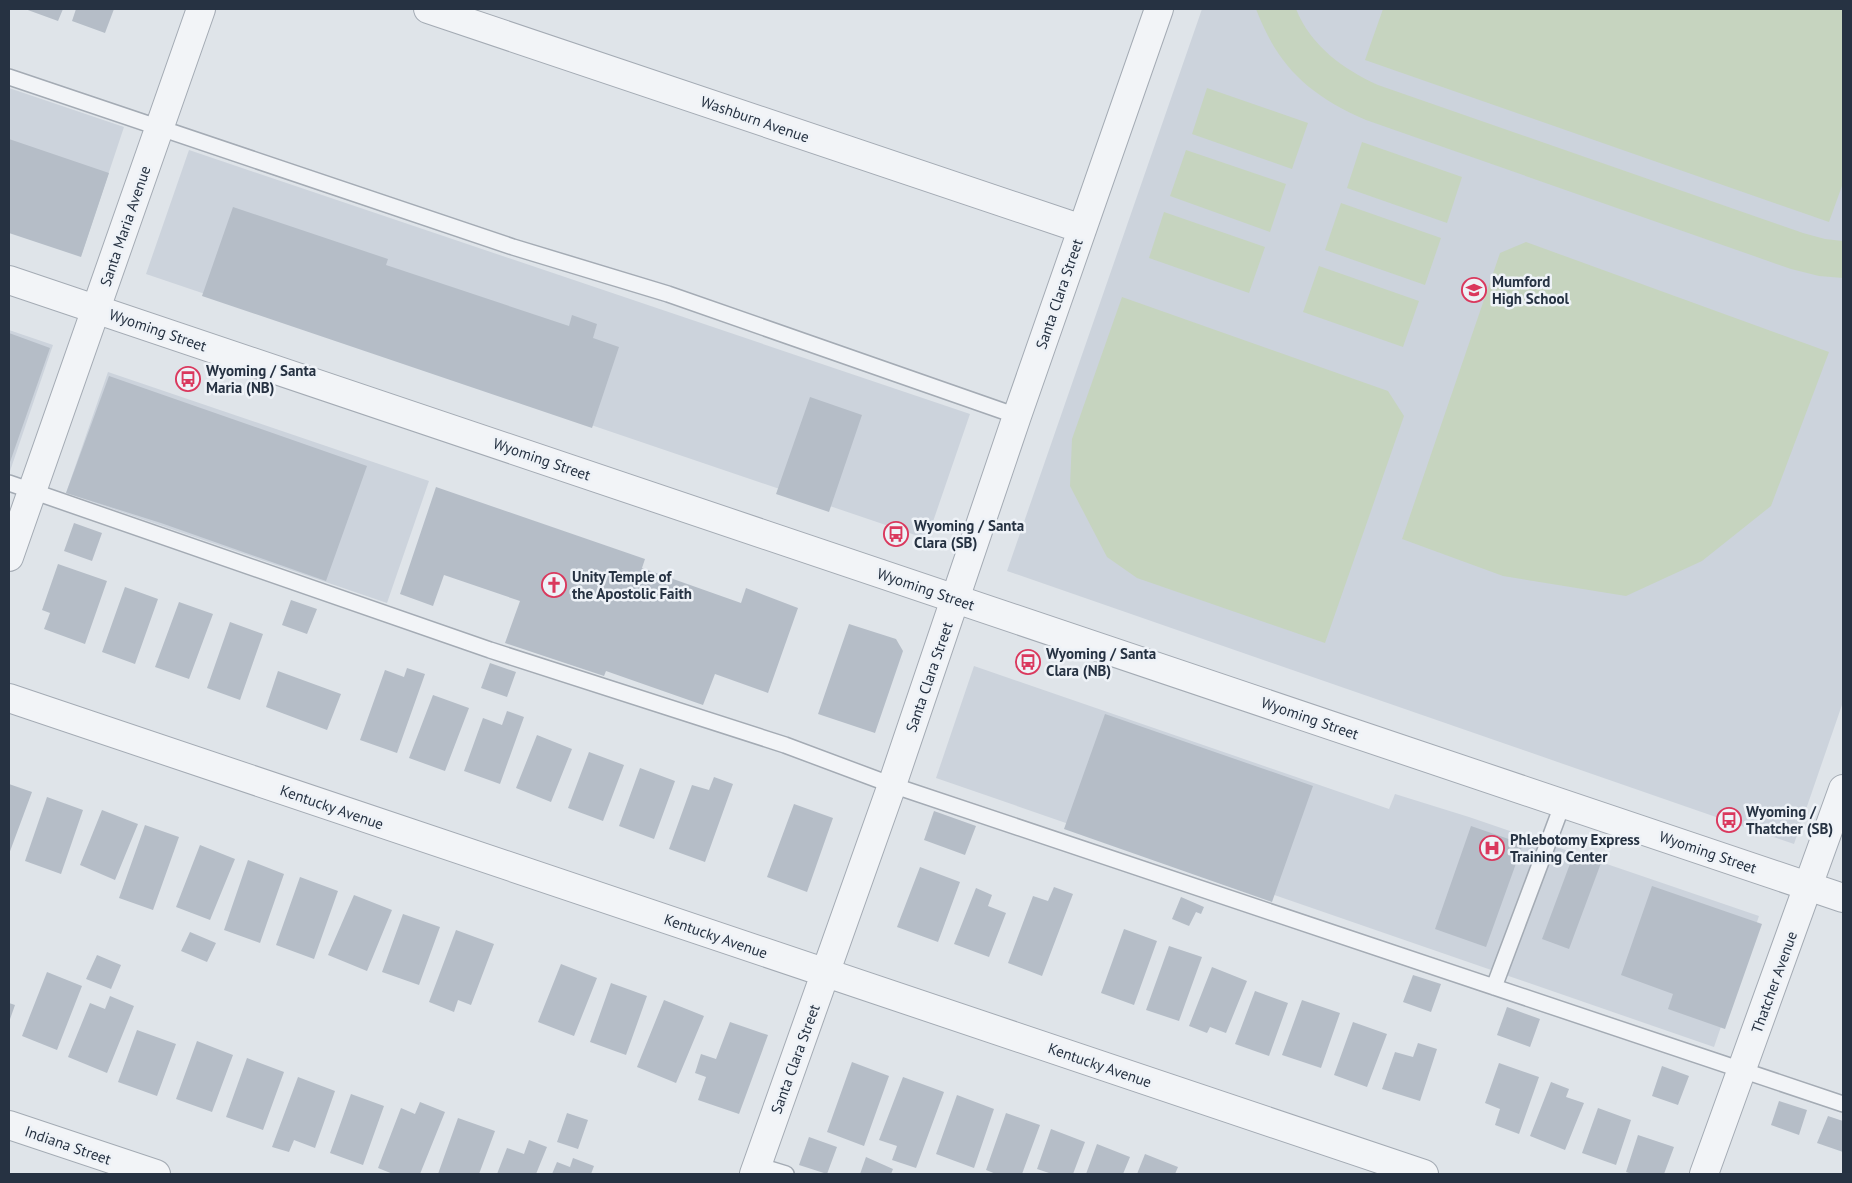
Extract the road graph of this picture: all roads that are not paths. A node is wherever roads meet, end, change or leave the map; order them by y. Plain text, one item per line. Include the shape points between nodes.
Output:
1 (201, 9) edge
2 (428, 9) edge
3 (1159, 9) edge
4 (9, 77) edge
5 (160, 127) junction
6 (1082, 229) junction
7 (9, 280) edge
8 (96, 309) junction
9 (1017, 416) junction
10 (20, 487) edge
11 (9, 556) edge
12 (955, 598) junction
13 (9, 698) edge
14 (892, 785) junction
15 (1843, 789) edge
16 (1563, 803) junction
17 (1809, 886) junction
18 (1843, 898) edge
19 (826, 973) junction
20 (1494, 987) junction
21 (1742, 1070) junction
22 (1843, 1104) edge
23 (9, 1124) edge
24 (756, 1169) edge
25 (156, 1174) edge
26 (786, 1174) edge
27 (1424, 1174) edge
28 (1704, 1174) edge

1 - 5 street, Santa Maria Avenue
2 - 6 street, Washburn Avenue
3 - 6 street, Santa Clara Street
4 - 5 lane
5 - 8 street, Santa Maria Avenue
5 - 9 lane via 513,247 668,294
6 - 9 street, Santa Clara Street
7 - 8 street, Wyoming Street
8 - 10 street, Santa Maria Avenue
8 - 12 street, Wyoming Street
9 - 12 street, Santa Clara Street
10 - 11 street, Santa Maria Avenue
10 - 14 lane
12 - 14 street, Santa Clara Street
12 - 16 street, Wyoming Street
13 - 19 street, Kentucky Avenue
14 - 19 street, Santa Clara Street
14 - 20 lane
15 - 17 street, Thatcher Avenue
16 - 17 street, Wyoming Street
16 - 20 lane
17 - 18 street, Wyoming Street
17 - 21 street, Thatcher Avenue
19 - 24 street, Santa Clara Street
19 - 27 street, Kentucky Avenue
20 - 21 lane
21 - 22 lane
21 - 28 street, Thatcher Avenue
23 - 25 street, Indiana Street
24 - 26 lane

